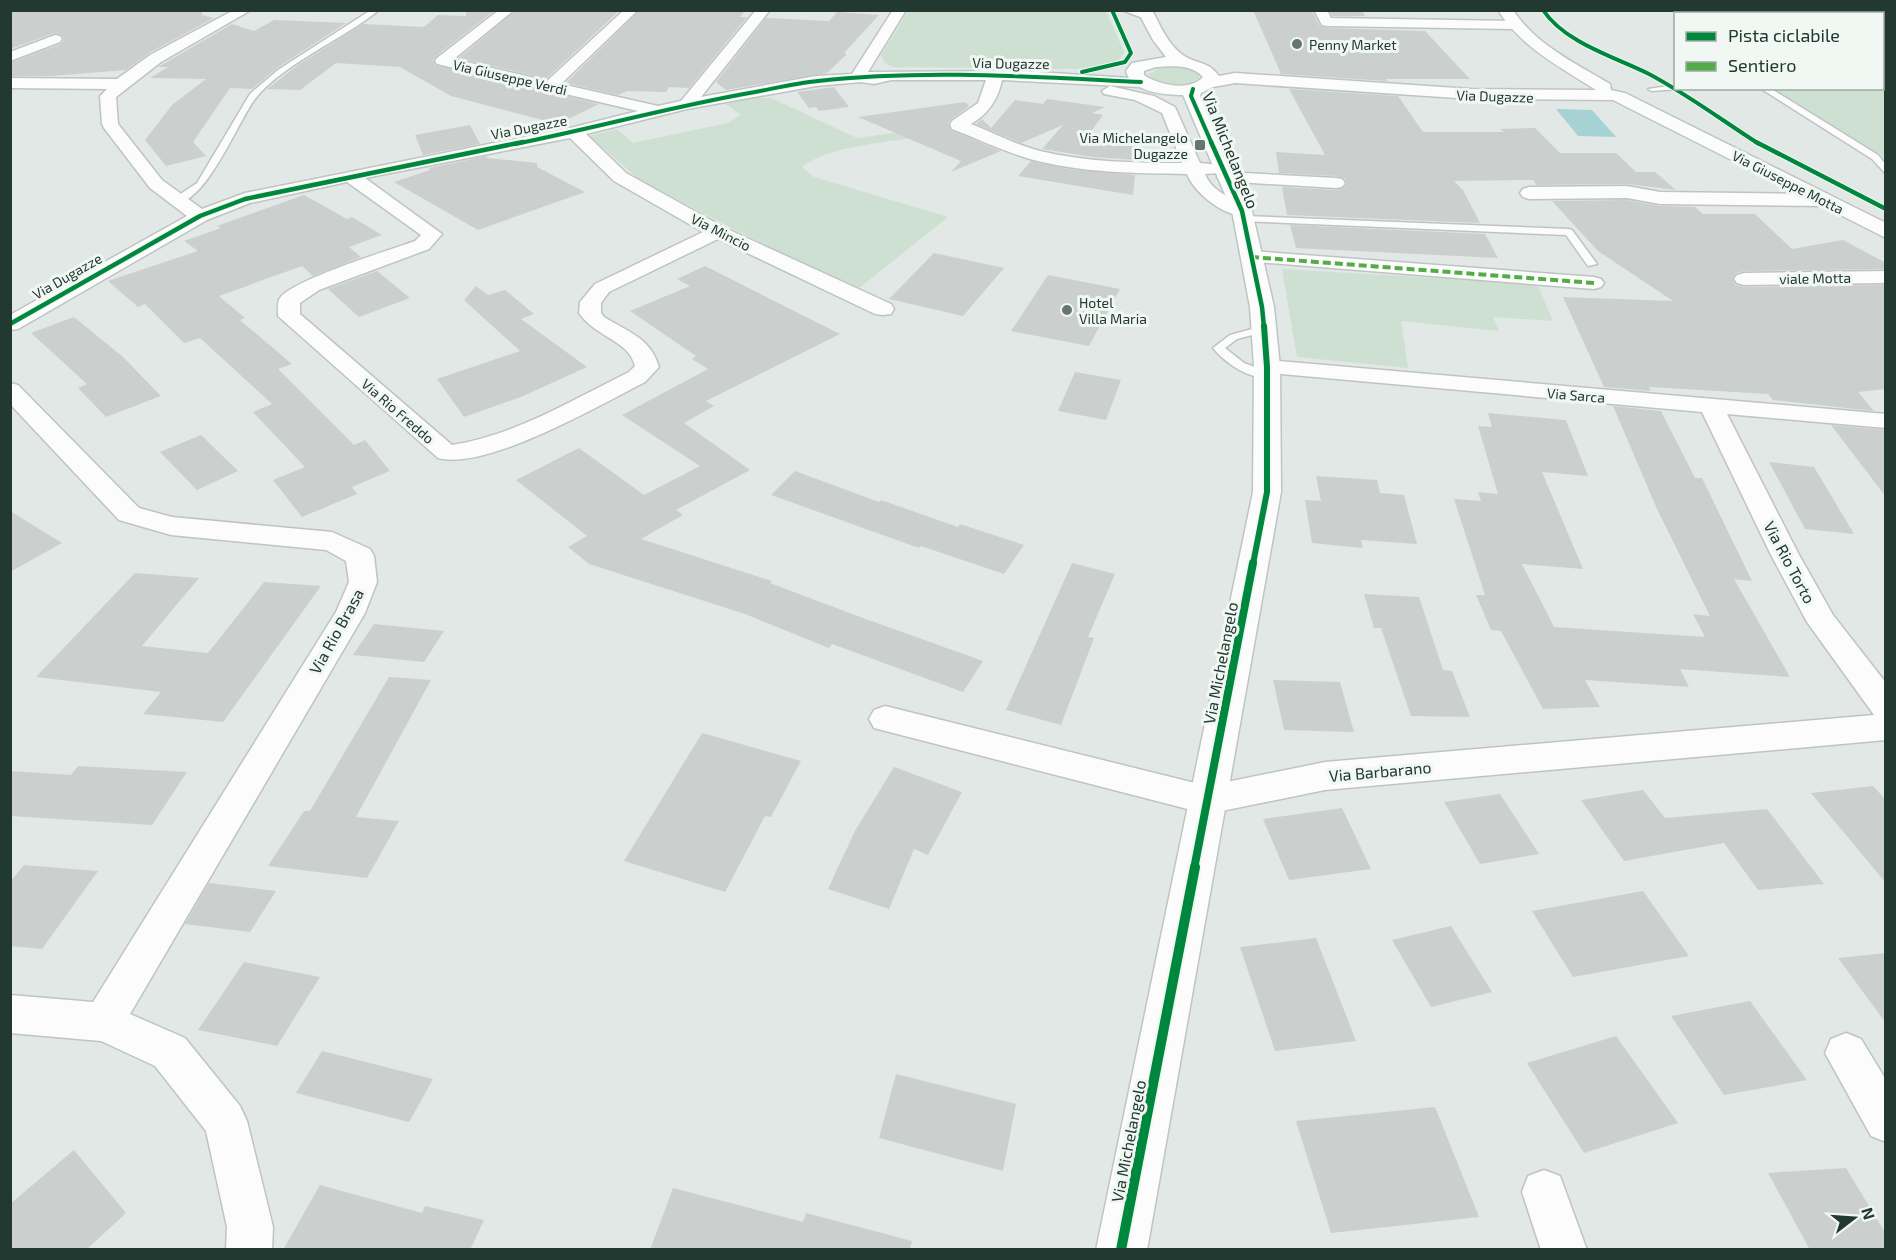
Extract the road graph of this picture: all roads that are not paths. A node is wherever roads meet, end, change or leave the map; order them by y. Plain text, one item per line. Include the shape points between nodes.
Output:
1 (245, 10) edge
2 (376, 10) edge
3 (508, 10) edge
4 (632, 10) edge
5 (764, 10) edge
6 (900, 10) edge
7 (1128, 10) edge
8 (1320, 10) edge
9 (1505, 10) edge
10 (1146, 14) edge
11 (1513, 25) junction
12 (55, 39) dead end
13 (1162, 45) junction
14 (10, 57) edge
15 (1155, 62) junction
16 (1185, 63) junction
17 (1021, 76) junction
18 (1137, 76) junction
19 (857, 77) junction
20 (994, 81) junction
21 (10, 83) edge
22 (119, 84) junction
23 (550, 86) junction
24 (1201, 87) junction
25 (1674, 88) edge
26 (1612, 90) junction
27 (1767, 90) edge
28 (1654, 93) junction
29 (687, 104) junction
30 (658, 111) junction
31 (574, 132) junction
32 (1690, 132) junction
33 (1886, 171) edge
34 (1215, 172) junction
35 (350, 176) junction
36 (1336, 183) dead end
37 (1528, 193) dead end
38 (1823, 200) junction
39 (176, 201) junction
40 (1243, 215) junction
41 (200, 216) junction
42 (718, 232) junction
43 (1886, 232) edge
44 (1251, 257) junction
45 (1593, 273) joint
46 (1886, 277) edge
47 (1744, 279) dead end
48 (883, 309) dead end
49 (10, 324) edge
50 (1263, 330) junction
51 (1267, 371) junction
52 (10, 390) edge
53 (1711, 406) junction
54 (1886, 421) edge
55 (1886, 707) edge
56 (885, 719) dead end
57 (1886, 727) edge
58 (1207, 800) junction
59 (10, 1014) edge
60 (103, 1022) junction
61 (1846, 1053) dead end
62 (1886, 1121) edge
63 (1544, 1192) dead end
64 (249, 1250) edge
65 (1121, 1250) edge
66 (1564, 1250) edge

1 - 22 street via 150,62
2 - 39 lane via 281,72 253,96 200,185
3 - 23 street, Via Giuseppe Verdi via 442,61
4 - 23 street
5 - 29 street
6 - 19 street
7 - 10 street
8 - 11 street via 1327,21
9 - 11 street, Via Giuseppe Motta
10 - 13 street
11 - 26 street, Via Giuseppe Motta via 1562,62
12 - 14 street
13 - 15 street
13 - 16 street
15 - 16 street
15 - 18 street via 1146,64
16 - 24 street
17 - 18 street, Via Dugazze
17 - 20 street, Via Dugazze
17 - 34 street, Via Dugazze via 1124,93 1162,105
18 - 24 street, Via Michelangelo via 1166,89
19 - 20 street, Via Dugazze
19 - 29 street, Via Dugazze
20 - 34 street via 984,108 958,125 1036,154 1087,163
21 - 22 street
22 - 39 street via 108,96 110,124 156,184
23 - 30 street, Via Giuseppe Verdi
24 - 26 street, Via Dugazze via 1235,78 1438,94 1532,97 1580,96
24 - 34 street, Via Michelangelo
25 - 28 lane
26 - 28 street, Via Giuseppe Motta via 1642,101
26 - 32 street, Via Giuseppe Motta
27 - 33 lane via 1875,157
28 - 32 street, Via Giuseppe Motta
29 - 30 street, Via Dugazze
30 - 31 street, Via Dugazze
31 - 35 street, Via Dugazze
31 - 42 street, Via Mincio via 620,177
32 - 38 street, Via Giuseppe Motta
34 - 36 street
34 - 40 street, Via Michelangelo
35 - 41 street, Via Dugazze via 244,200
35 - 42 street, Via Rio Freddo via 432,234 422,245 312,286 289,300 289,316 447,453 501,443 637,377 646,367 647,357 638,345 592,319 587,308 590,299 602,288
37 - 38 street via 1627,192 1660,198
38 - 43 street, Via Giuseppe Motta
39 - 41 street
40 - 44 street, Via Michelangelo
40 - 45 lane via 1569,232
41 - 49 street, Via Dugazze
42 - 48 street, Via Mincio
44 - 45 street
44 - 50 street, Via Michelangelo
46 - 47 street, viale Motta
50 - 51 street, Via Michelangelo
50 - 51 lane via 1239,334 1225,340 1219,348 1243,367
51 - 53 street, Via Sarca
51 - 58 street, Via Michelangelo via 1267,492
52 - 60 street, Via Rio Brasa via 129,514 171,526 332,541 360,556 363,582 350,613
53 - 54 street, Via Sarca
53 - 55 street, Via Rio Torto via 1822,622
56 - 58 street, Via Barbarano
57 - 58 street, Via Barbarano via 1325,776
58 - 65 street, Via Michelangelo
59 - 60 street
60 - 64 street via 170,1052 225,1121 250,1227
61 - 62 street
63 - 66 street

